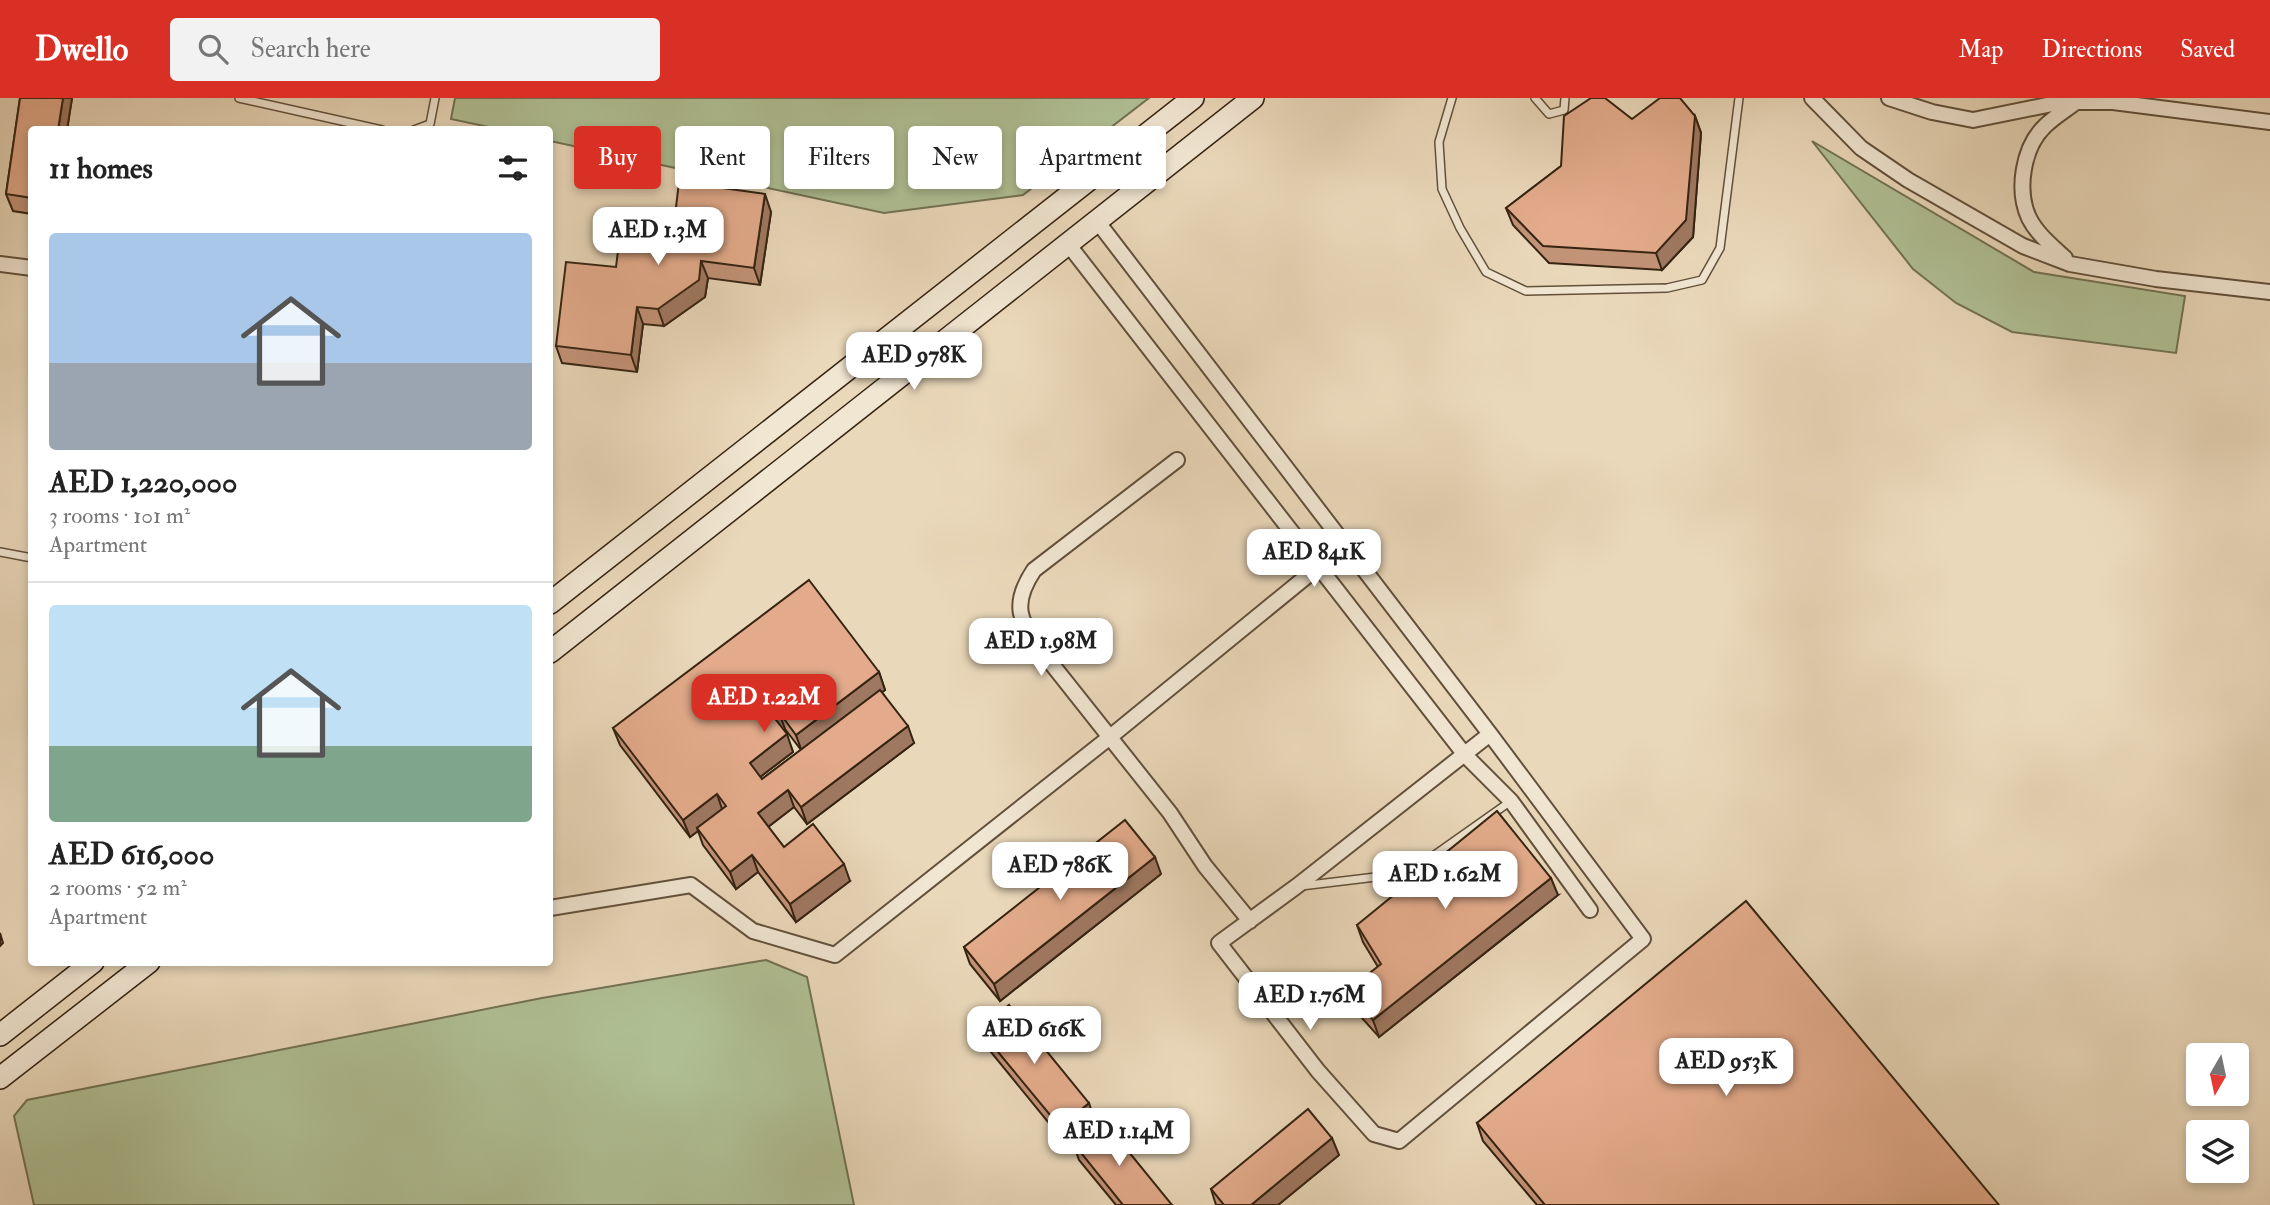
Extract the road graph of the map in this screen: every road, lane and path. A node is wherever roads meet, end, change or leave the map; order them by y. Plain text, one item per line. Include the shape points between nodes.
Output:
1 (239, 98) edge
2 (435, 98) edge
3 (1193, 98) edge
4 (1252, 98) edge
5 (1452, 98) edge
6 (1535, 98) edge
7 (1565, 98) edge
8 (1739, 98) edge
9 (1812, 98) edge
10 (1889, 98) edge
11 (2076, 103) junction
12 (2270, 122) edge
13 (364, 126) edge
14 (425, 126) edge
15 (1097, 221) junction
16 (1068, 244) junction
17 (0, 264) edge
18 (2070, 264) junction
19 (28, 268) edge
20 (2270, 292) edge
21 (1177, 460) dead end
22 (1345, 545) junction
23 (0, 552) edge
24 (28, 557) edge
25 (1319, 567) junction
26 (553, 602) edge
27 (553, 650) edge
28 (1490, 734) junction
29 (1110, 737) junction
30 (1465, 755) junction
31 (1511, 801) junction
32 (1297, 886) junction
33 (553, 908) edge
34 (1591, 910) dead end
35 (1250, 921) junction
36 (88, 966) edge
37 (144, 966) edge
38 (0, 1035) edge
39 (0, 1078) edge

1 - 13 lane
2 - 14 lane via 430,124
3 - 26 main road
4 - 15 main road
5 - 8 lane via 1439,142 1442,189 1486,272 1526,291 1667,288 1702,280 1720,248
6 - 7 lane via 1549,114 1564,110
9 - 18 street via 1861,148 1908,180 2023,246
10 - 11 street via 1932,113 1973,120
11 - 12 street via 2113,102
11 - 18 street via 2043,127 2023,171 2029,217
15 - 16 main road
15 - 22 street
16 - 25 street
16 - 27 main road
17 - 19 street
18 - 20 street
21 - 29 street via 1034,570 1022,588 1019,606 1024,626
22 - 25 street
22 - 28 street
23 - 24 lane
25 - 29 street
25 - 30 street
28 - 30 street
28 - 35 street via 1643,939 1399,1140 1374,1135 1219,943
29 - 33 street via 835,955 753,931 691,885
29 - 35 street
30 - 31 street
30 - 32 street
31 - 32 lane via 1409,873
31 - 34 street
32 - 35 street
36 - 38 main road
37 - 39 main road

